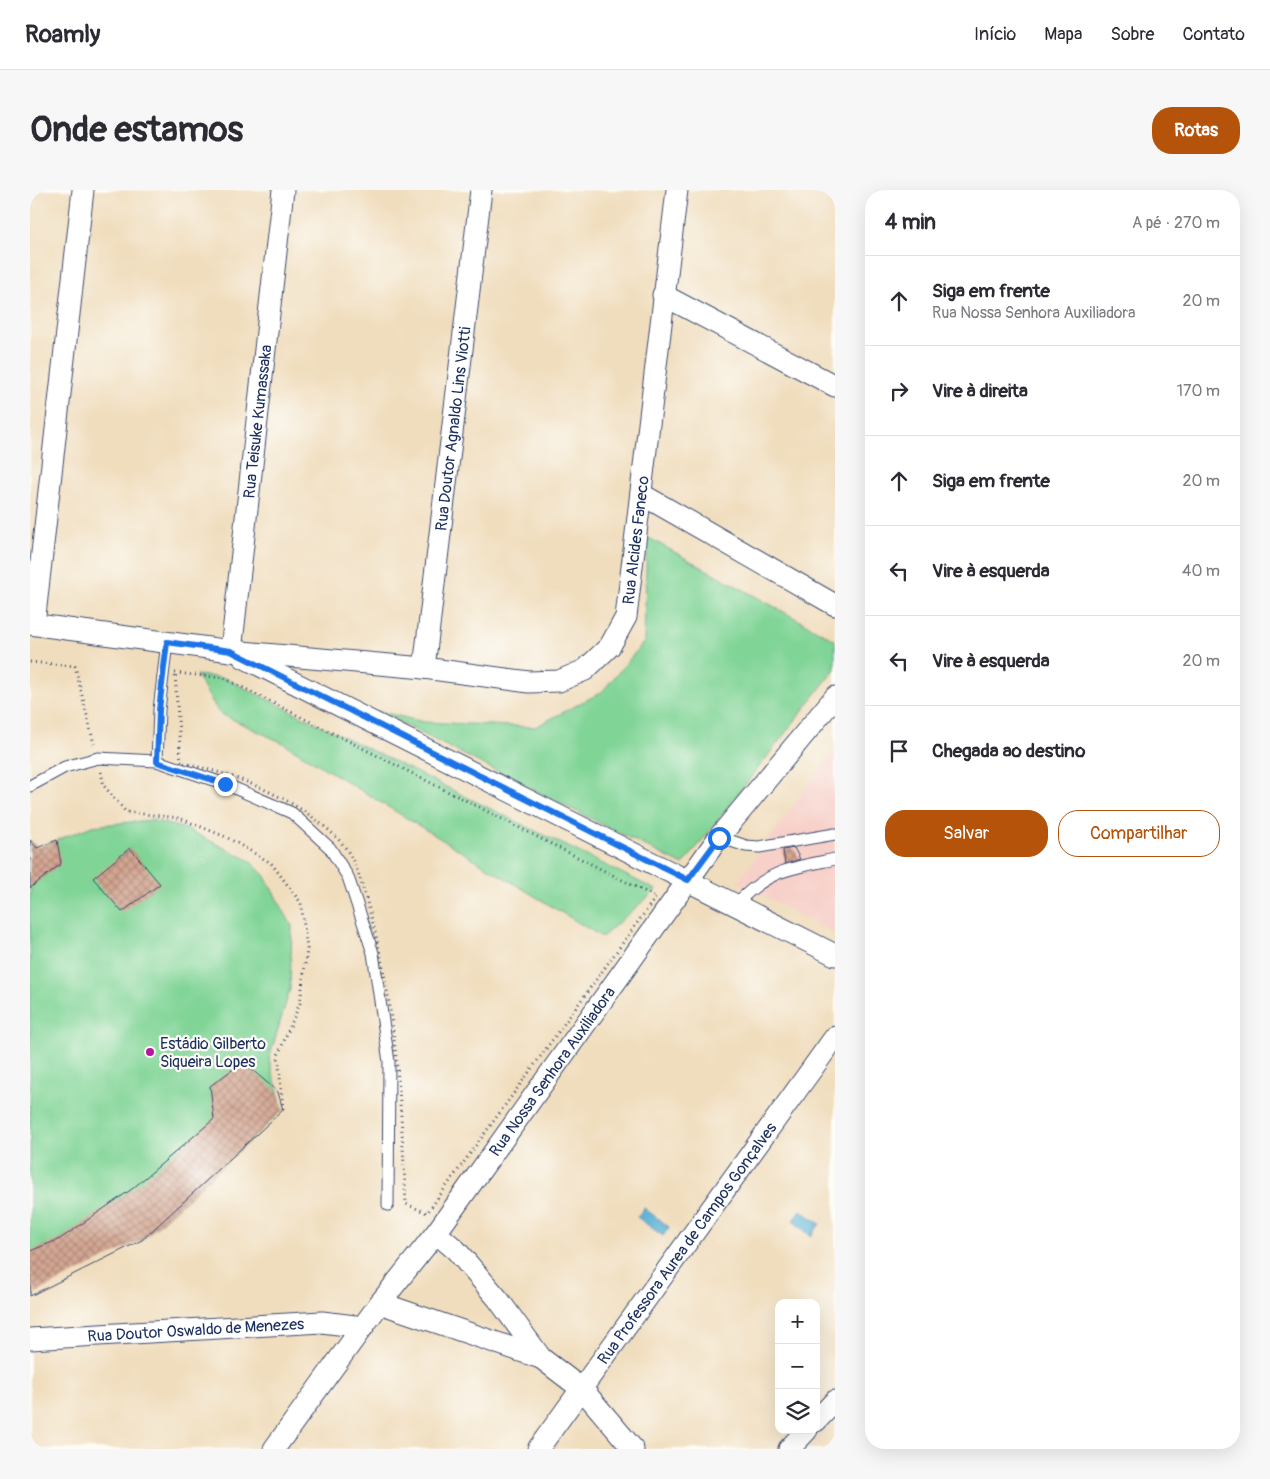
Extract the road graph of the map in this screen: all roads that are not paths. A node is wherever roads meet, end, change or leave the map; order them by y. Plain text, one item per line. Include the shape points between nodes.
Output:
1 (83, 190) edge
2 (284, 190) edge
3 (481, 190) edge
4 (677, 190) edge
5 (663, 295) junction
6 (835, 386) edge
7 (641, 494) junction
8 (835, 605) edge
9 (32, 624) edge
10 (167, 642) junction
11 (231, 651) junction
12 (424, 668) junction
13 (835, 697) edge
14 (157, 762) junction
15 (30, 786) edge
16 (835, 834) edge
17 (719, 838) junction
18 (835, 859) edge
19 (688, 880) junction
20 (734, 906) junction
21 (835, 955) edge
22 (835, 1037) edge
23 (388, 1205) dead end
24 (436, 1233) junction
25 (380, 1303) junction
26 (363, 1327) junction
27 (30, 1339) edge
28 (541, 1358) junction
29 (583, 1390) junction
30 (835, 1401) edge
31 (820, 1417) edge
32 (803, 1434) edge
33 (274, 1449) edge
34 (538, 1449) edge
35 (633, 1449) edge
36 (789, 1449) edge

1 - 9 street
2 - 11 street, Rua Teisuke Kumassaka
3 - 12 street, Rua Doutor Agnaldo Lins Viotti
4 - 5 street, Rua Alcides Faneco
5 - 6 street
5 - 7 street, Rua Alcides Faneco
7 - 8 street
7 - 12 street, Rua Alcides Faneco via 626,618 610,646 585,670 559,681 528,682
9 - 10 street, Rua Alcides Faneco
10 - 11 street, Rua Alcides Faneco
10 - 14 lane
11 - 12 street, Rua Alcides Faneco
11 - 19 street
13 - 17 street, Rua Nossa Senhora Auxiliadora
14 - 15 lane via 98,758 65,767
14 - 23 lane via 225,784 292,813 330,848 348,877 373,953 389,1062
16 - 17 lane via 759,847
17 - 19 street, Rua Nossa Senhora Auxiliadora
18 - 20 lane via 772,874
19 - 20 street
19 - 24 street, Rua Nossa Senhora Auxiliadora
20 - 21 street
22 - 29 street, Rua Professora Aurea de Campos Gonçalves
24 - 25 street, Rua Nossa Senhora Auxiliadora
24 - 28 street via 456,1250 498,1299
25 - 26 street, Rua Nossa Senhora Auxiliadora
25 - 28 street
26 - 27 street, Rua Doutor Oswaldo de Menezes via 322,1322
26 - 33 street, Rua Nossa Senhora Auxiliadora
28 - 29 street
29 - 34 street, Rua Professora Aurea de Campos Gonçalves
29 - 35 street
30 - 31 street
32 - 36 street

